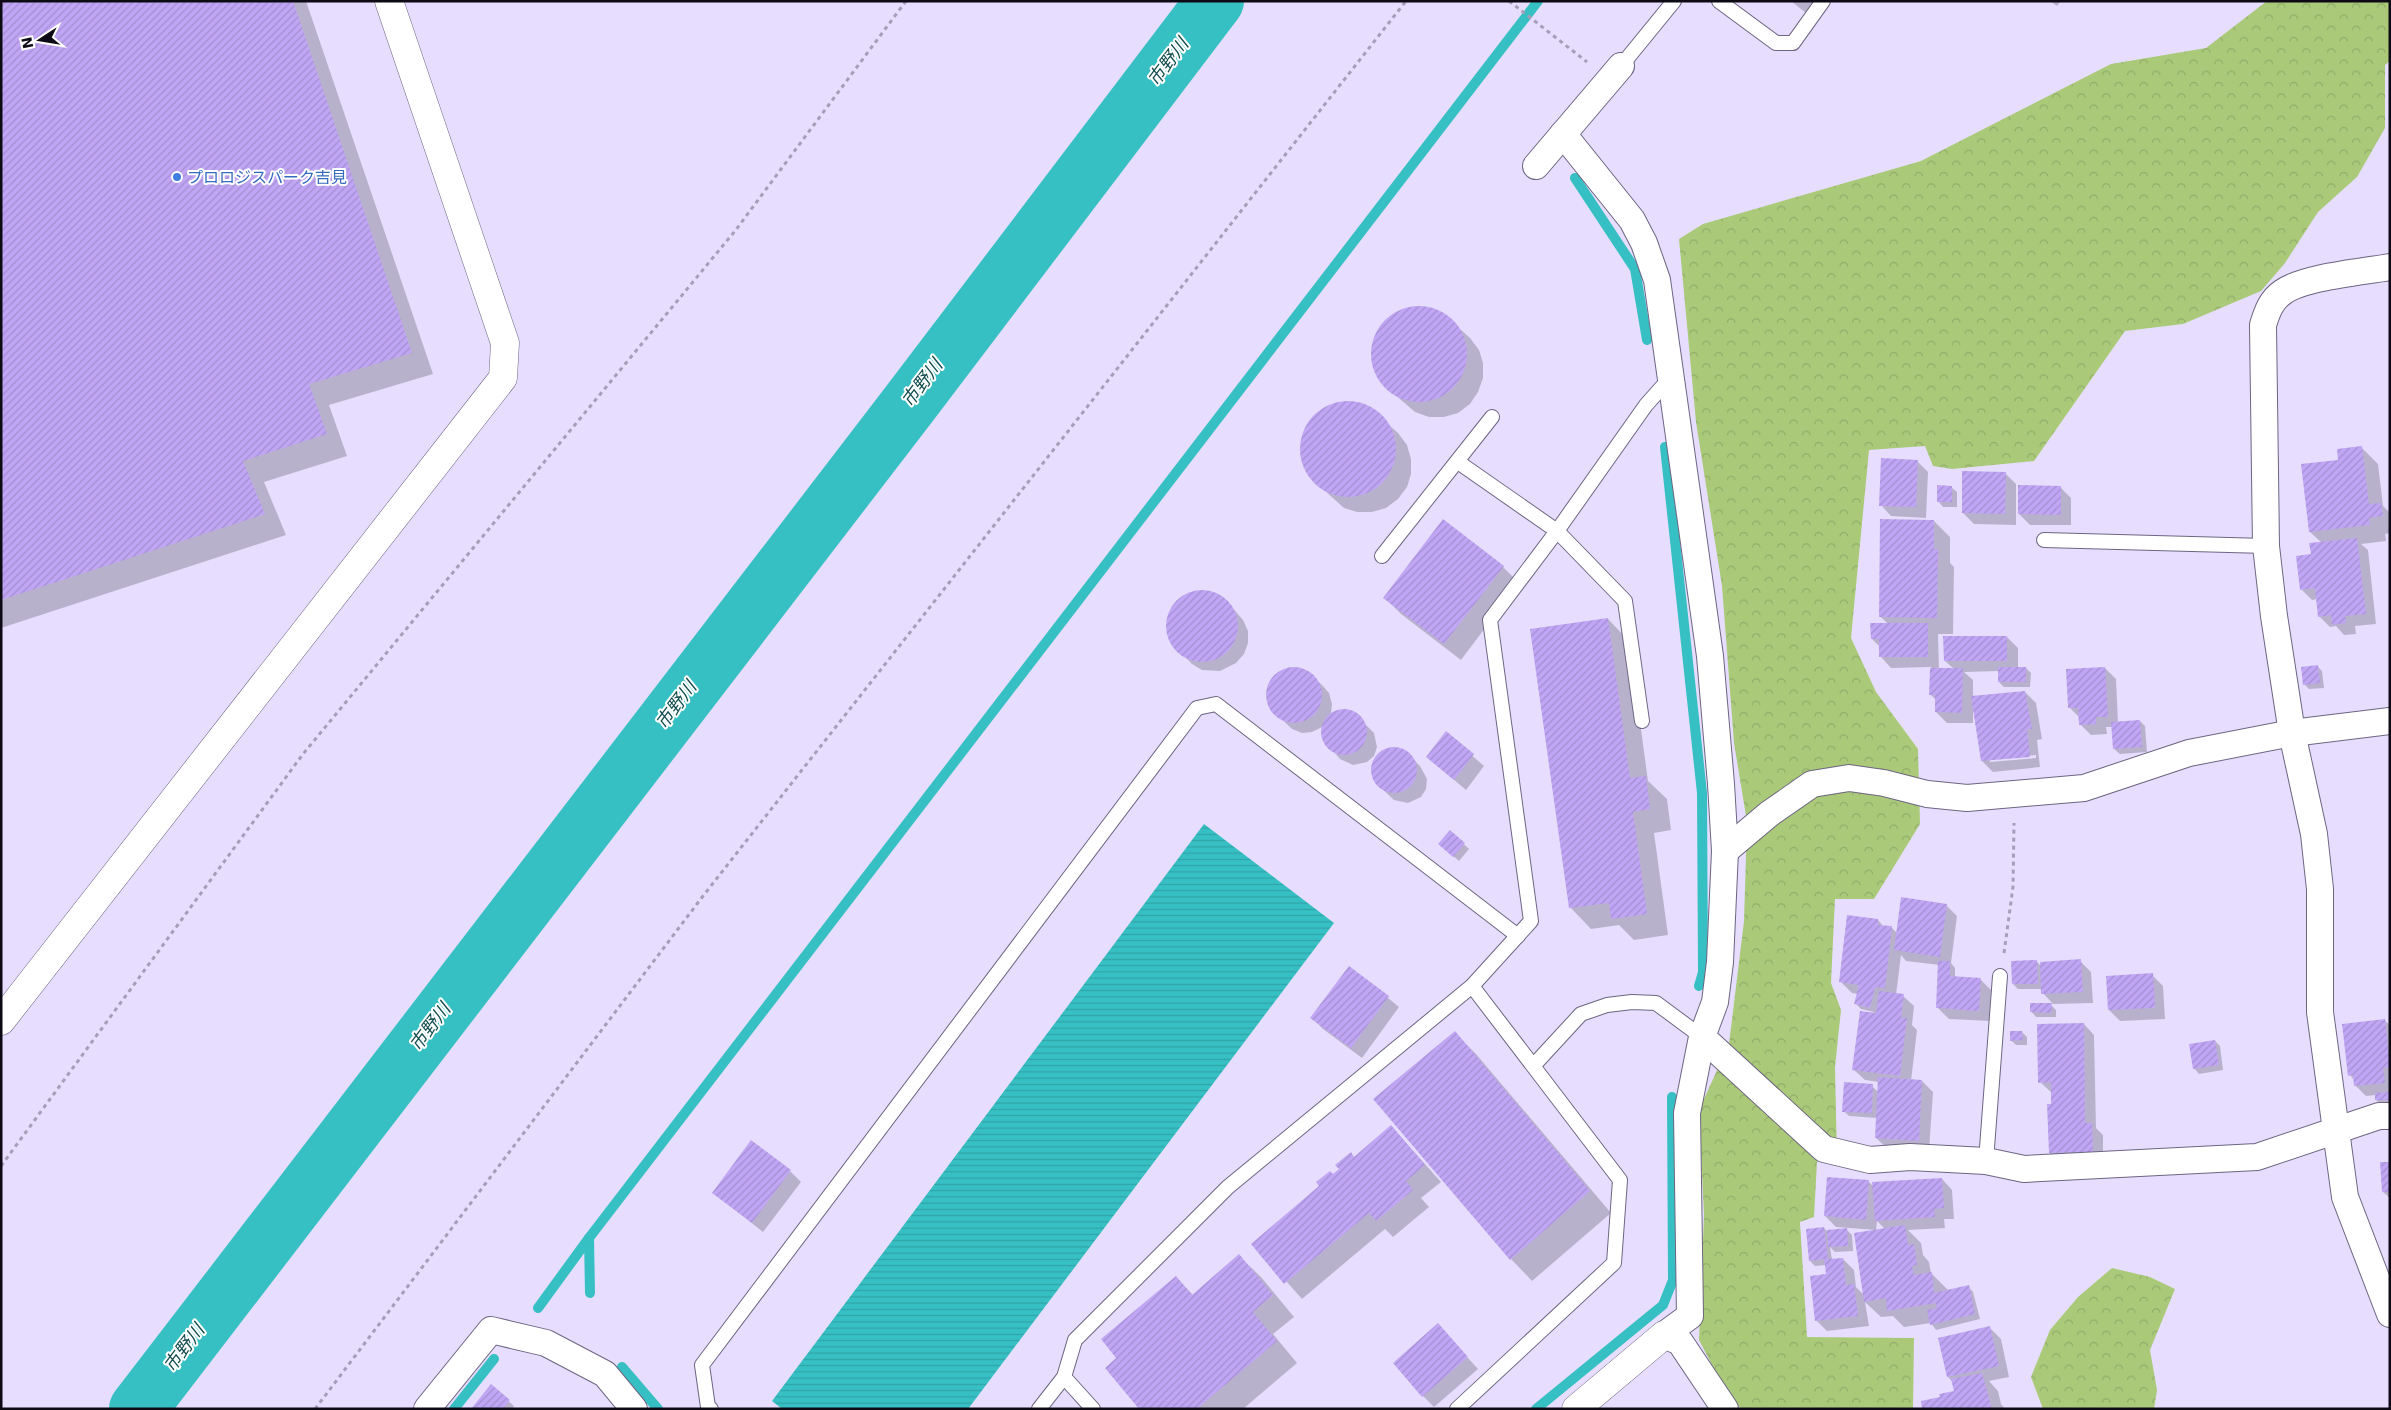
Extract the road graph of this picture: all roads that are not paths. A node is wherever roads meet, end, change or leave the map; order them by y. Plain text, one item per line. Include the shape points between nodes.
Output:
1 (389, 1) edge
2 (1674, 1) edge
3 (1719, 1) edge
4 (1823, 1) edge
5 (1615, 73) joint
6 (1563, 134) junction
7 (1536, 166) dead end
8 (2390, 266) edge
9 (1671, 377) junction
10 (1492, 417) dead end
11 (1458, 462) junction
12 (1557, 531) junction
13 (2044, 540) dead end
14 (2266, 546) junction
15 (1382, 556) dead end
16 (1642, 721) dead end
17 (2390, 721) edge
18 (2292, 733) junction
19 (1725, 851) junction
20 (1518, 936) junction
21 (2000, 976) road end
22 (1472, 986) junction
23 (1, 1021) edge
24 (1702, 1037) junction
25 (1534, 1065) junction
26 (2390, 1116) edge
27 (2338, 1130) junction
28 (1986, 1161) junction
29 (2390, 1314) edge
30 (1664, 1335) junction
31 (1064, 1377) junction
32 (427, 1409) edge
33 (634, 1409) edge
34 (711, 1409) edge
35 (1039, 1409) edge
36 (1093, 1409) edge
37 (1457, 1409) edge
38 (1576, 1409) edge
39 (1725, 1409) edge

1 - 23 street via 505,342 503,378
2 - 5 lane
3 - 4 lane via 1776,43 1793,43
5 - 6 street
6 - 7 street
6 - 9 street via 1632,220 1644,243 1657,280
8 - 14 street via 2302,284 2283,292 2267,311 2263,325
9 - 12 lane via 1646,405
9 - 19 street via 1710,656
10 - 11 lane
11 - 12 lane
11 - 15 lane
12 - 16 lane via 1625,600
12 - 20 lane via 1490,620 1531,921
13 - 14 lane
14 - 18 street
17 - 18 street
18 - 19 street via 2189,753 2084,788 1967,798 1928,794 1849,778 1812,784
18 - 27 street via 2314,834 2319,880 2320,1012
19 - 24 street via 1720,962 1715,1002
20 - 22 lane
20 - 34 lane via 1216,704 1197,708 702,1365 708,1407
21 - 28 lane
22 - 25 lane
22 - 31 lane via 1228,1187 1075,1340
24 - 25 lane via 1656,1003 1607,1005 1580,1014
24 - 28 street via 1824,1149 1870,1160 1910,1157
24 - 30 street via 1686,1113 1690,1316
25 - 37 lane via 1620,1180 1614,1263
26 - 27 street via 2379,1116
27 - 28 street via 2256,1157 2024,1169
27 - 29 street via 2345,1197
30 - 38 street
30 - 39 street via 1680,1342
31 - 35 lane
31 - 36 lane
32 - 33 street via 492,1330 546,1343 605,1374

